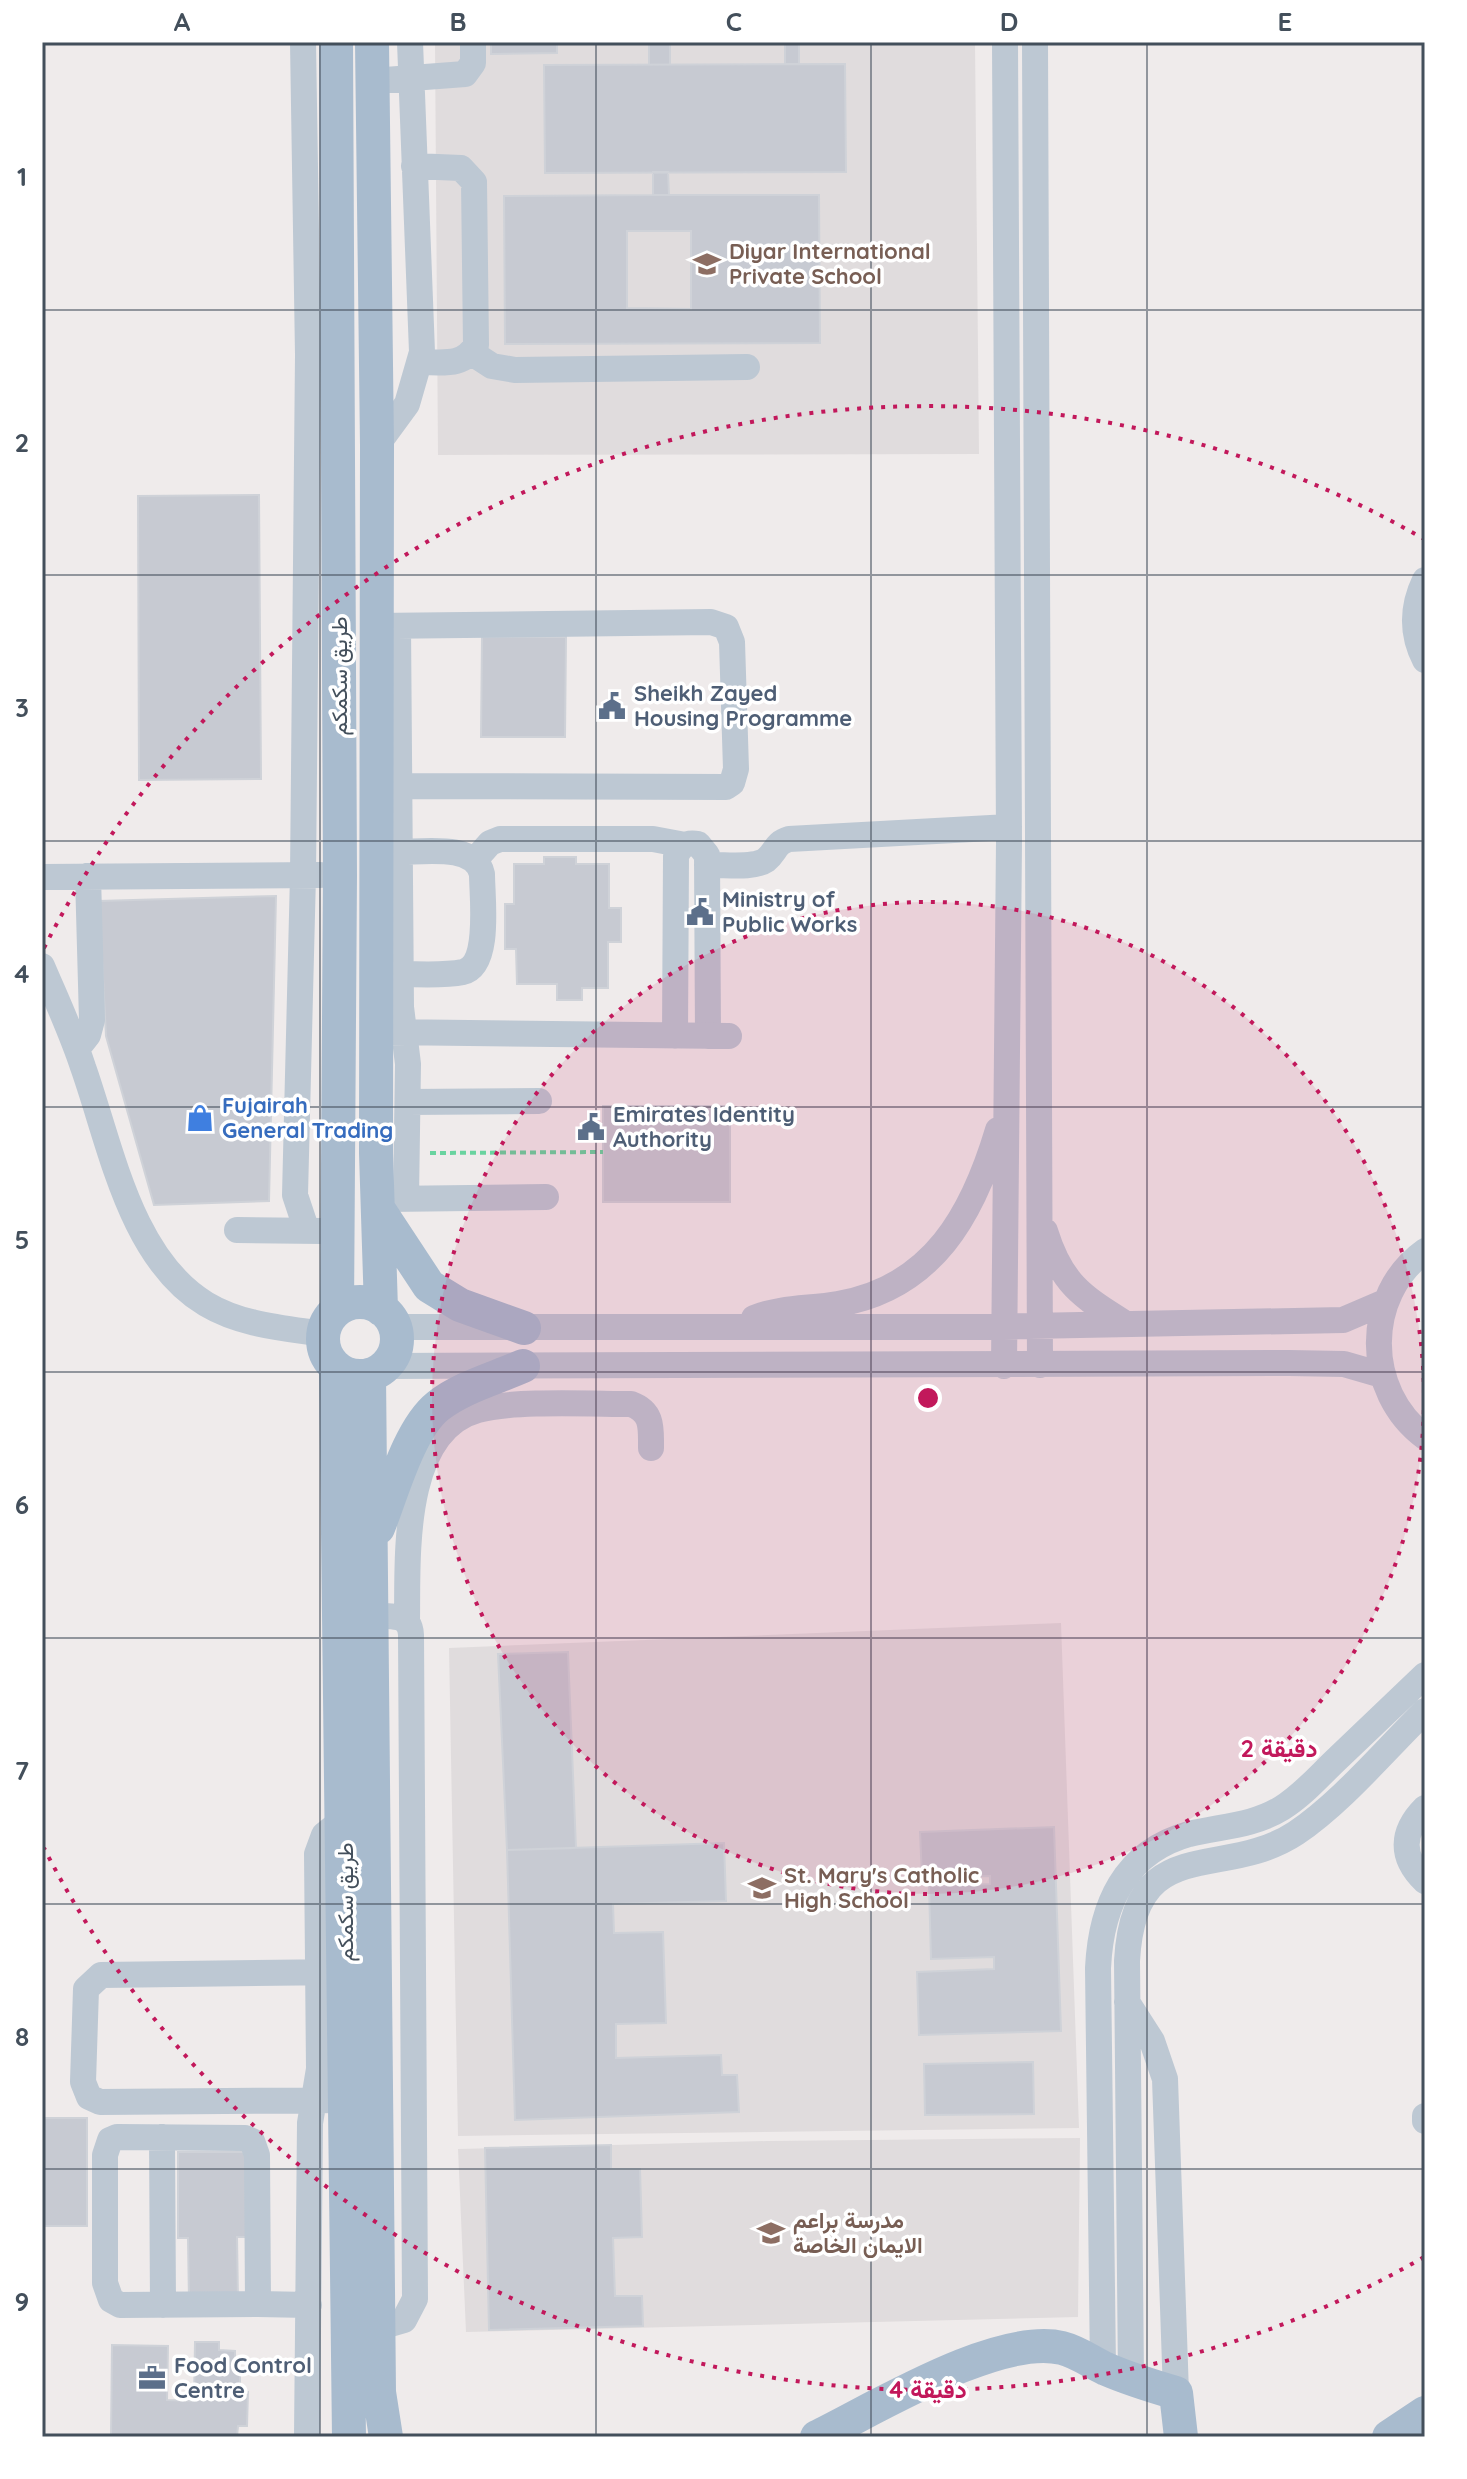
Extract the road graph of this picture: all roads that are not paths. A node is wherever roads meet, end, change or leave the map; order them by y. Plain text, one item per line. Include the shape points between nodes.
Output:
1 (303, 42) edge
2 (336, 42) edge
3 (372, 42) edge
4 (410, 42) edge
5 (473, 42) edge
6 (1005, 42) edge
7 (1035, 42) edge
8 (410, 80) junction
9 (372, 81) junction
10 (414, 166) junction
11 (472, 353) junction
12 (420, 362) junction
13 (747, 367) dead end
14 (377, 445) junction
15 (1425, 580) edge
16 (386, 626) junction
17 (1425, 660) edge
18 (397, 786) junction
19 (1009, 834) junction
20 (685, 845) junction
21 (398, 852) junction
22 (475, 860) junction
23 (707, 865) junction
24 (303, 875) junction
25 (340, 875) junction
26 (88, 876) junction
27 (42, 877) edge
28 (42, 966) edge
29 (400, 974) junction
30 (390, 1032) junction
31 (675, 1036) junction
32 (77, 1049) junction
33 (1006, 1100) junction
34 (539, 1101) dead end
35 (408, 1102) junction
36 (546, 1197) dead end
37 (386, 1201) junction
38 (1039, 1212) junction
39 (237, 1230) dead end
40 (322, 1232) junction
41 (1425, 1251) edge
42 (1385, 1302) junction
43 (388, 1318) junction
44 (330, 1322) junction
45 (1126, 1324) junction
46 (1040, 1325) junction
47 (1004, 1326) junction
48 (740, 1327) junction
49 (524, 1328) junction
50 (1040, 1365) junction
51 (523, 1366) junction
52 (1004, 1366) junction
53 (363, 1370) junction
54 (1382, 1375) junction
55 (1425, 1437) edge
56 (651, 1448) dead end
57 (371, 1543) junction
58 (373, 1616) junction
59 (407, 1622) junction
60 (1425, 1675) edge
61 (1425, 1711) edge
62 (1425, 1808) edge
63 (1425, 1881) edge
64 (332, 1972) junction
65 (1127, 2002) junction
66 (330, 2100) junction
67 (162, 2137) junction
68 (258, 2304) junction
69 (163, 2305) junction
70 (309, 2305) junction
71 (380, 2327) junction
72 (1117, 2374) junction
73 (1176, 2396) junction
74 (1425, 2413) edge
75 (307, 2437) edge
76 (349, 2437) edge
77 (386, 2437) edge
78 (817, 2437) edge
79 (1171, 2437) edge
80 (1181, 2437) edge
81 (1389, 2437) edge

1 - 24 street via 308,355
2 - 25 main road, طريق سكمكم
3 - 9 main road, طريق سكمكم
4 - 8 street
5 - 8 street via 473,63 465,74
6 - 19 street
7 - 38 street
8 - 9 street
8 - 10 street
9 - 14 main road, طريق سكمكم
10 - 11 street via 461,168 474,182 477,336
10 - 12 street
11 - 12 street via 457,362
11 - 13 street via 503,369
12 - 14 street via 407,404
14 - 16 main road, طريق سكمكم
15 - 17 street via 1414,615
16 - 18 street
16 - 18 street via 719,623 732,642 736,769 732,783 719,789
16 - 30 main road, طريق سكمكم
18 - 21 street
19 - 23 street via 960,827 920,834 789,839 762,862
19 - 33 street
20 - 22 street via 653,839 510,838 490,843
20 - 23 street via 704,849
20 - 31 street via 676,861
21 - 22 street via 441,852
21 - 29 street
22 - 29 street via 482,874 479,959 463,972
23 - 31 street via 719,1036
24 - 25 street
24 - 26 street
24 - 40 street via 295,1195
25 - 40 main road, طريق سكمكم
26 - 27 street
26 - 32 street via 92,1020
28 - 32 street
29 - 30 street
30 - 31 street
30 - 35 street
30 - 37 main road, طريق سكمكم
32 - 44 street via 136,1221 172,1276 207,1304 258,1324
33 - 47 street
33 - 48 street via 970,1208 930,1258 872,1295 768,1312
34 - 35 street
35 - 37 street via 407,1153
36 - 37 street
37 - 43 main road, طريق سكمكم
37 - 49 main road via 429,1286 460,1305
38 - 45 street via 1066,1279 1086,1300
38 - 46 street
39 - 40 street
40 - 44 main road, طريق سكمكم
41 - 42 street via 1398,1278
42 - 45 street via 1343,1320
42 - 54 street via 1378,1338
43 - 44 main road via 364,1302
43 - 49 street
43 - 53 main road via 395,1351
44 - 53 main road via 325,1353
45 - 46 street
46 - 47 street
46 - 50 street
47 - 48 street
47 - 52 street
48 - 49 street
50 - 52 street
50 - 54 street via 1344,1364
51 - 52 street
51 - 53 street
51 - 57 main road via 450,1398 431,1413 415,1438
53 - 57 main road, طريق سكمكم
53 - 64 main road, طريق سكمكم via 344,1819
54 - 55 street via 1397,1408
56 - 59 street via 650,1420 631,1404 489,1407 451,1422 427,1455 413,1506
57 - 58 main road, طريق سكمكم
58 - 59 street
58 - 71 main road, طريق سكمكم
59 - 71 street via 415,2299 404,2320
60 - 72 street via 1296,1798 1262,1819 1189,1834 1158,1847 1129,1870 1111,1898 1098,1968
61 - 65 street via 1286,1840 1253,1853 1184,1865 1156,1884 1144,1896 1130,1927
62 - 63 street via 1404,1843 1407,1858
64 - 66 main road, طريق سكمكم
64 - 66 street via 101,1975 86,1989 83,2082 94,2100
65 - 72 street
65 - 73 street via 1152,2041 1165,2079
66 - 70 street via 310,2123
66 - 76 main road, طريق سكمكم
67 - 68 street via 245,2138 256,2148
67 - 69 street
67 - 69 street via 117,2137 106,2147 105,2283 106,2292 120,2305
68 - 69 street
68 - 70 street
70 - 75 street
71 - 77 main road, طريق سكمكم via 379,2392
72 - 73 main road
72 - 78 main road via 1062,2348 1025,2346 971,2363
73 - 79 main road
73 - 80 main road
74 - 81 main road

